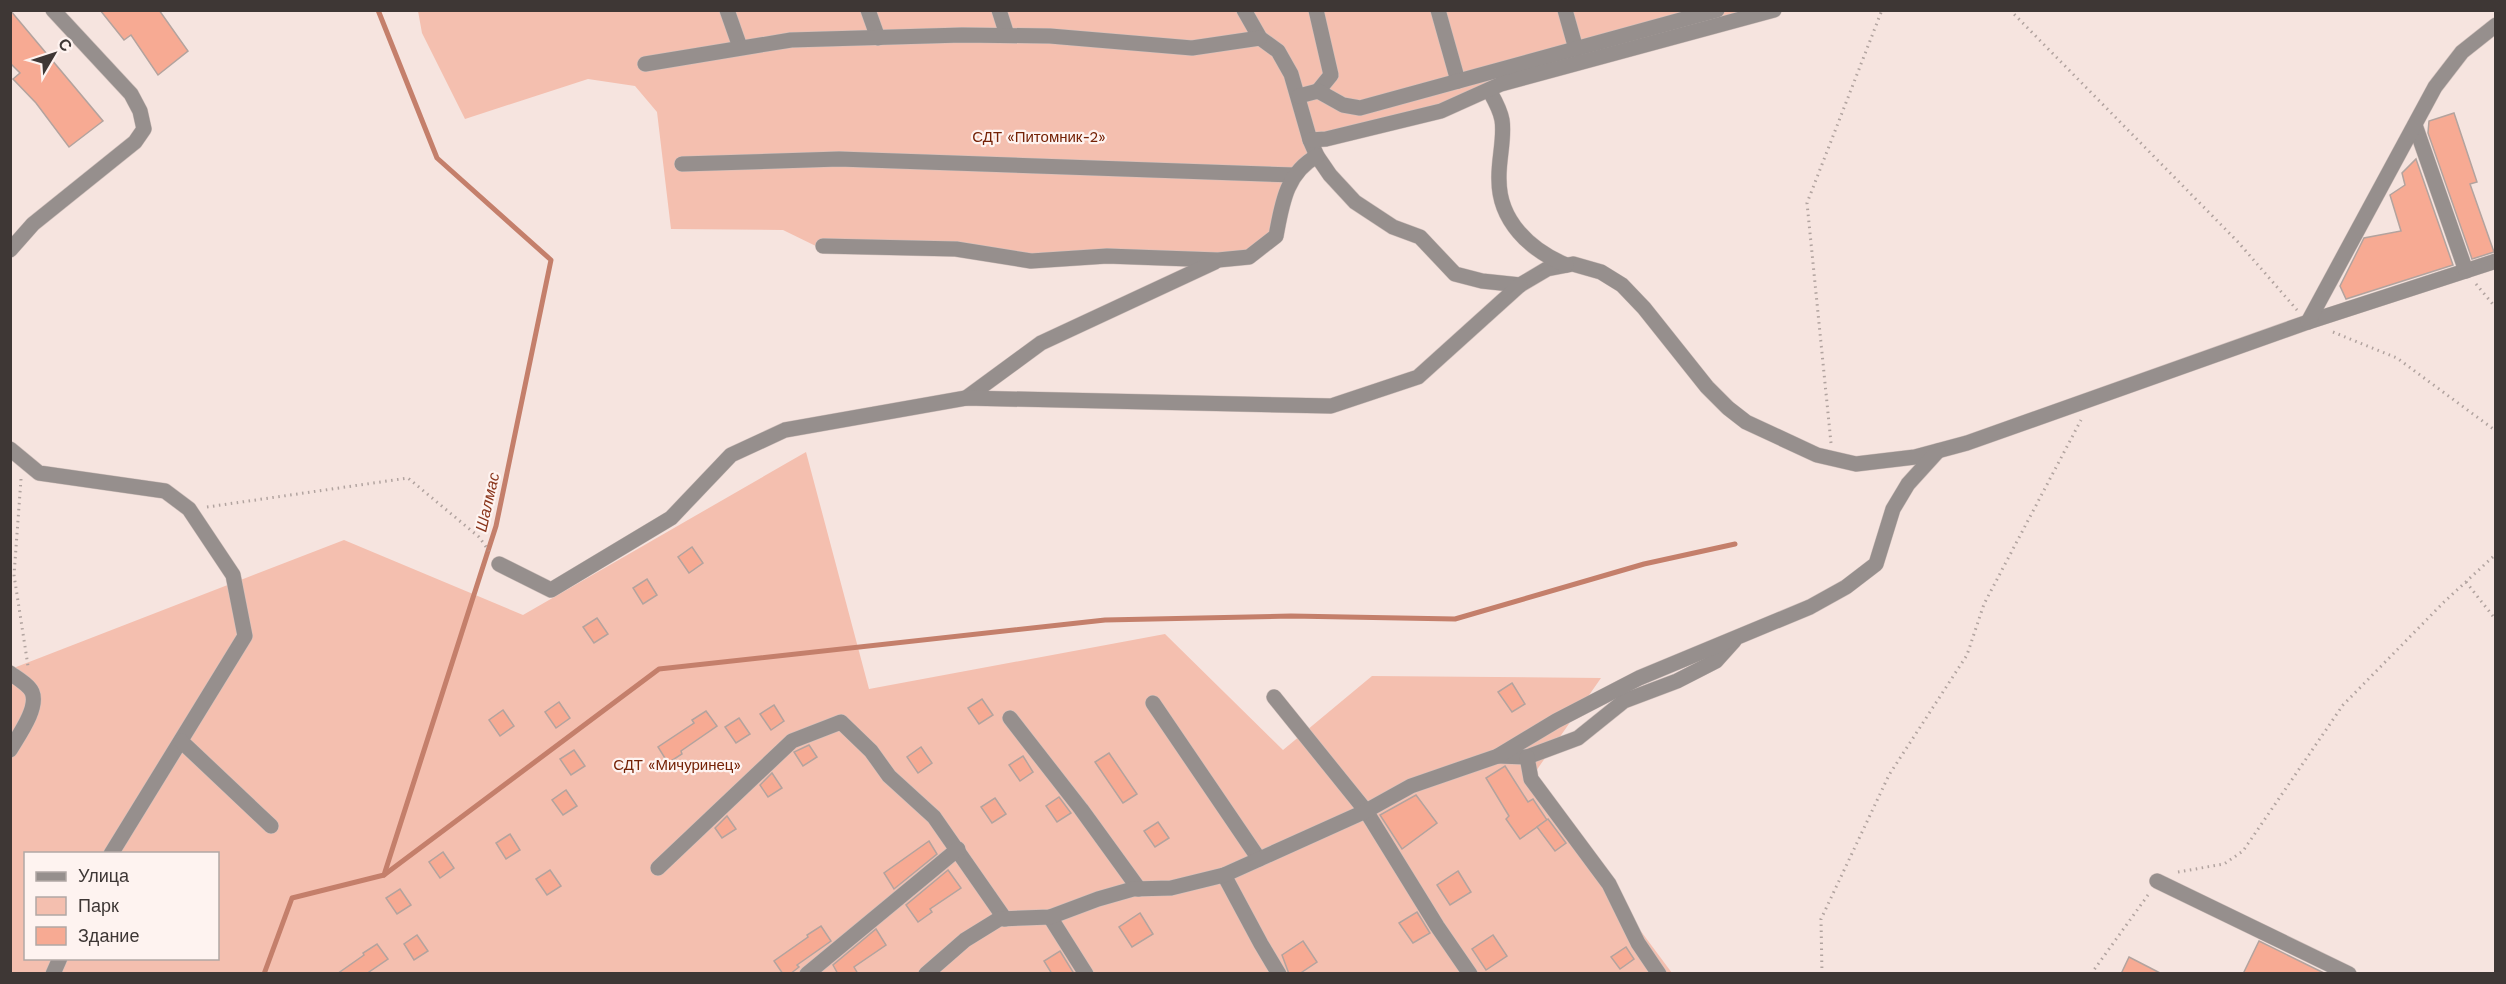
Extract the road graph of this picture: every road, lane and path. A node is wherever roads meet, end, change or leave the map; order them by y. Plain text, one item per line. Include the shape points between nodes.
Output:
1 (53, 10) edge
2 (727, 10) edge
3 (868, 10) edge
4 (999, 10) edge
5 (1244, 10) edge
6 (1316, 10) edge
7 (1438, 10) edge
8 (1565, 10) edge
9 (1718, 10) edge
10 (1774, 10) edge
11 (1882, 10) edge
12 (2010, 10) edge
13 (1693, 14) edge
14 (2496, 25) edge
15 (1007, 35) junction
16 (878, 38) junction
17 (1260, 38) junction
18 (740, 47) junction
19 (1576, 49) junction
20 (645, 64) dead end
21 (1458, 81) junction
22 (1489, 90) junction
23 (1318, 91) junction
24 (1299, 96) junction
25 (2415, 125) junction
26 (1310, 140) junction
27 (1317, 156) junction
28 (682, 164) dead end
29 (1294, 175) junction
30 (823, 246) dead end
31 (10, 250) edge
32 (1218, 260) junction
33 (2496, 261) edge
34 (1566, 265) junction
35 (2466, 271) junction
36 (1520, 285) junction
37 (2496, 308) edge
38 (2308, 322) junction
39 (2093, 397) junction
40 (966, 398) junction
41 (2496, 431) edge
42 (10, 449) edge
43 (1938, 451) junction
44 (23, 459) junction
45 (1833, 459) junction
46 (189, 509) junction
47 (479, 537) dead end
48 (2496, 554) edge
49 (499, 564) dead end
50 (2466, 582) junction
51 (2496, 620) edge
52 (1738, 637) junction
53 (10, 673) edge
54 (32, 690) junction
55 (1274, 697) dead end
56 (1154, 703) dead end
57 (1010, 718) dead end
58 (181, 741) junction
59 (10, 750) edge
60 (1498, 756) junction
61 (1527, 757) junction
62 (1366, 811) junction
63 (271, 826) dead end
64 (958, 849) junction
65 (112, 852) edge
66 (1259, 859) junction
67 (657, 868) dead end
68 (1224, 875) junction
69 (2157, 881) junction
70 (1139, 889) junction
71 (1050, 917) junction
72 (1005, 919) junction
73 (59, 960) edge
74 (53, 974) edge
75 (807, 974) edge
76 (926, 974) edge
77 (1086, 974) edge
78 (1279, 974) edge
79 (1470, 974) edge
80 (1659, 974) edge
81 (1822, 974) edge
82 (2091, 974) edge
83 (2349, 974) edge

1 - 31 street via 130,94 144,129 135,142 33,224
2 - 18 street
3 - 16 street
4 - 15 street
5 - 17 street
6 - 23 street via 1331,75
7 - 21 street
8 - 19 street
9 - 13 street
10 - 22 street
11 - 45 path via 1807,203
12 - 38 path via 2238,242
13 - 19 street
14 - 25 street via 2462,51
15 - 16 street
15 - 17 street via 1192,48
16 - 18 street via 791,40
17 - 24 street via 1278,51
18 - 20 street
19 - 21 street
21 - 23 street via 1360,108 1343,105
22 - 26 street via 1441,111
22 - 34 street via 1502,121 1498,180 1501,203 1512,224 1532,245 1546,257
23 - 24 street
24 - 26 street
25 - 35 street
25 - 38 street
26 - 27 street
27 - 29 street via 1302,164
27 - 36 street via 1355,202 1393,227 1420,237 1455,274
28 - 29 street via 839,159
29 - 32 street via 1282,203 1276,236 1249,257
30 - 32 street via 956,249 1031,261 1107,256
32 - 40 street via 1041,343
33 - 35 street
34 - 36 street via 1547,269
34 - 45 street via 1601,272 1622,285 1707,387 1746,422
35 - 37 path
35 - 38 street
36 - 40 street via 1418,377 1331,406
38 - 39 street
38 - 41 path via 2397,358
39 - 43 street
39 - 81 path via 1984,604 1967,656 1889,776 1840,878 1821,919
40 - 49 street via 785,430 730,455 671,518 551,590
42 - 44 street
43 - 45 street via 1856,464
43 - 52 street via 1908,483 1893,509 1876,564 1810,607
44 - 46 street via 39,473 165,491
44 - 54 path via 14,575
46 - 47 path via 408,478
46 - 58 street via 234,575 245,636
48 - 50 path
50 - 51 path
50 - 69 path via 2343,705 2243,851 2224,864 2174,873
52 - 60 street via 1620,688
52 - 61 street via 1716,661 1677,681 1624,700 1578,738
53 - 54 street
54 - 59 street via 34,700 28,719
55 - 62 street
56 - 66 street
57 - 70 street
58 - 63 street
58 - 65 street
60 - 61 street
60 - 62 street via 1411,786
61 - 80 street via 1531,779 1609,884 1638,943
62 - 66 street
62 - 79 street
64 - 67 street via 934,817 889,776 871,751 841,722 792,741
64 - 72 street
64 - 75 street
66 - 68 street
68 - 70 street via 1171,888
68 - 78 street
69 - 82 path
69 - 83 street
70 - 71 street
71 - 72 street
71 - 77 street
72 - 76 street via 965,940
73 - 74 street

